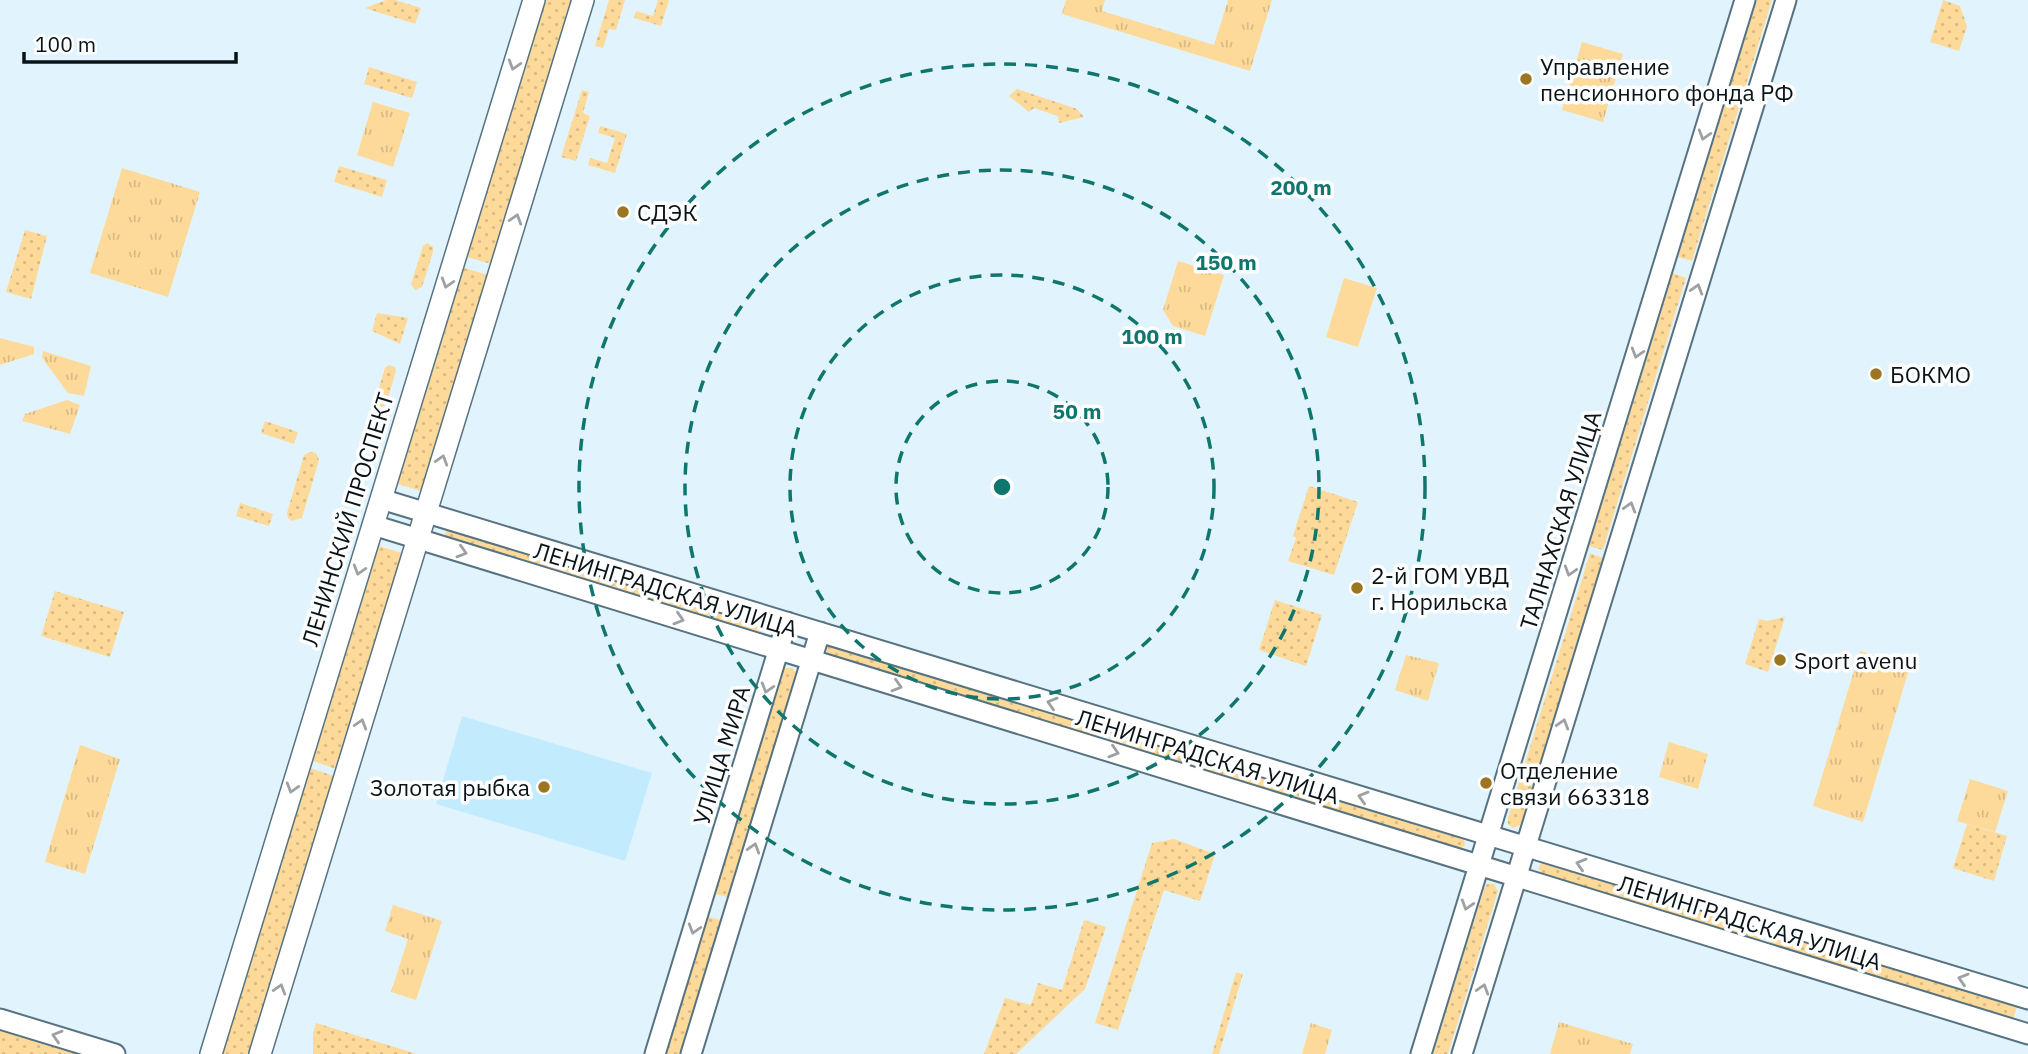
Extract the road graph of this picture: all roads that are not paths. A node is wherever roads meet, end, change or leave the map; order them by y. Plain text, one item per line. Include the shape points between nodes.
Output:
1 (534, 0) edge
2 (583, 0) edge
3 (1745, 0) edge
4 (1786, 0) edge
5 (381, 499) junction
6 (426, 513) junction
7 (373, 525) junction
8 (418, 539) junction
9 (787, 622) junction
10 (820, 632) junction
11 (779, 650) junction
12 (812, 660) junction
13 (1488, 835) junction
14 (1526, 847) junction
15 (1479, 865) junction
16 (1517, 876) junction
17 (702, 902) junction
18 (734, 912) junction
19 (2028, 999) edge
20 (0, 1018) edge
21 (2028, 1034) edge
22 (115, 1054) edge
23 (211, 1054) edge
24 (260, 1054) edge
25 (655, 1054) edge
26 (691, 1054) edge
27 (1421, 1054) edge
28 (1462, 1054) edge

1 -> 5 main road, ЛЕНИНСКИЙ ПРОСПЕКТ
6 -> 2 main road
3 -> 13 street, ТАЛНАХСКАЯ УЛИЦА
14 -> 4 street
5 - 6 street, ЛЕНИНГРАДСКАЯ УЛИЦА
5 - 7 main road, ЛЕНИНСКИЙ ПРОСПЕКТ
6 - 8 main road
6 - 9 street, ЛЕНИНГРАДСКАЯ УЛИЦА
7 - 8 street, ЛЕНИНГРАДСКАЯ УЛИЦА
7 -> 23 main road, ЛЕНИНСКИЙ ПРОСПЕКТ
8 -> 11 street, ЛЕНИНГРАДСКАЯ УЛИЦА
24 -> 8 main road
9 - 10 street, ЛЕНИНГРАДСКАЯ УЛИЦА
9 - 11 street, УЛИЦА МИРА
10 - 12 street
13 -> 10 street, ЛЕНИНГРАДСКАЯ УЛИЦА
11 - 12 street, ЛЕНИНГРАДСКАЯ УЛИЦА
11 -> 17 street, УЛИЦА МИРА
12 -> 15 street, ЛЕНИНГРАДСКАЯ УЛИЦА
18 -> 12 street
13 - 14 street, ЛЕНИНГРАДСКАЯ УЛИЦА
13 - 15 street, ТАЛНАХСКАЯ УЛИЦА
14 - 16 street
19 -> 14 street, ЛЕНИНГРАДСКАЯ УЛИЦА
15 - 16 street, ЛЕНИНГРАДСКАЯ УЛИЦА
15 -> 27 street, ТАЛНАХСКАЯ УЛИЦА
16 - 21 street, ЛЕНИНГРАДСКАЯ УЛИЦА
28 -> 16 street
17 - 18 street
17 -> 25 street, УЛИЦА МИРА
18 - 26 street
22 -> 20 street

